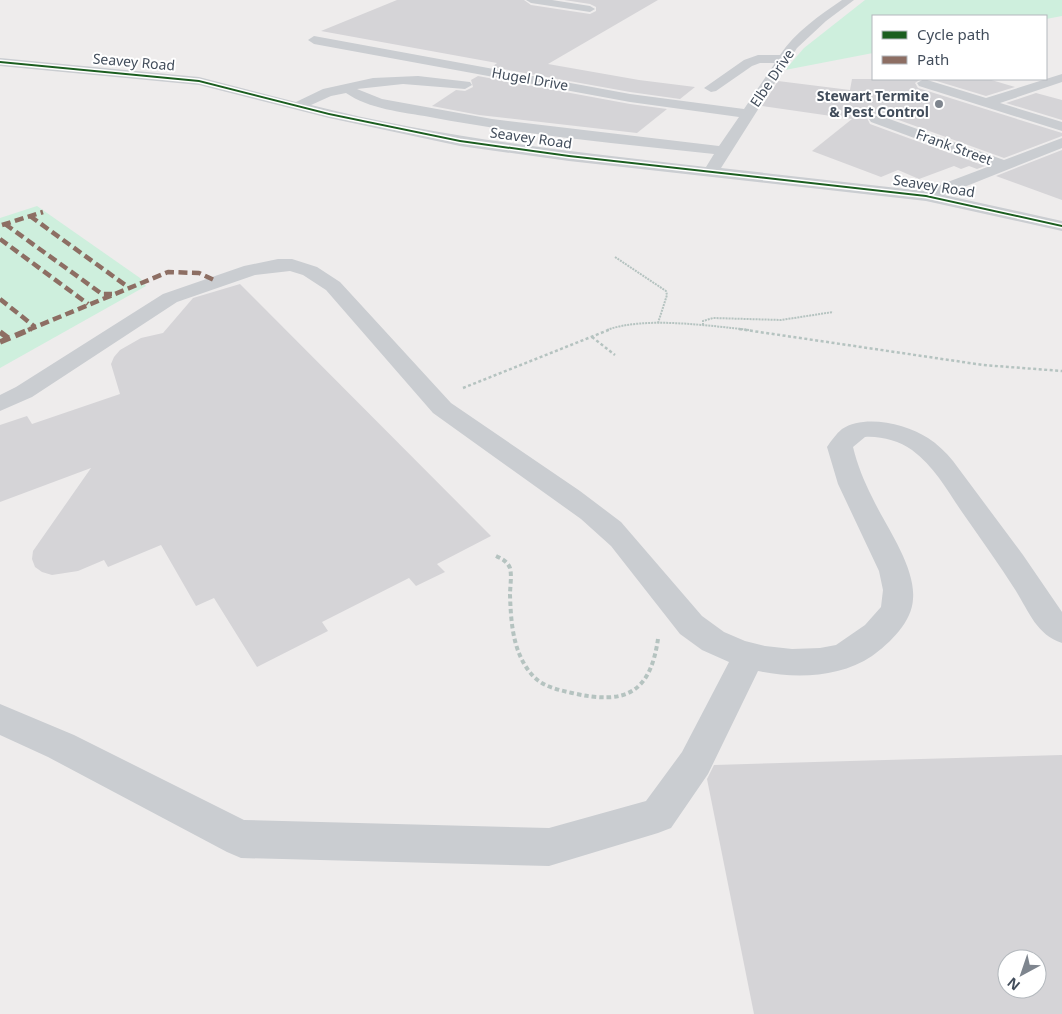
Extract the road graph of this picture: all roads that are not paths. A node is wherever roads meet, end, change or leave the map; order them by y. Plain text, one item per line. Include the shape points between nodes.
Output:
1 (531, 0) edge
2 (849, 0) edge
3 (590, 9) dead end
4 (314, 40) dead end
5 (783, 59) junction
6 (0, 62) edge
7 (1056, 80) edge
8 (924, 82) dead end
9 (482, 88) dead end
10 (711, 88) dead end
11 (341, 89) junction
12 (665, 102) junction
13 (986, 103) junction
14 (584, 104) dead end
15 (298, 106) junction
16 (748, 114) junction
17 (876, 119) dead end
18 (1062, 128) edge
19 (589, 135) junction
20 (1062, 143) edge
21 (724, 151) junction
22 (569, 156) junction
23 (1009, 163) junction
24 (1040, 168) dead end
25 (711, 170) junction
26 (926, 196) junction
27 (1062, 226) edge
28 (0, 404) edge
29 (1062, 631) edge
30 (749, 656) junction
31 (0, 719) edge

1 - 3 street
2 - 5 street, Elbe Drive via 822,19 792,46
4 - 12 street, Hugel Drive
5 - 10 street via 758,58
5 - 16 street, Elbe Drive
6 - 15 street, Seavey Road via 199,81
7 - 13 street
8 - 13 street
9 - 11 street via 421,79 393,79 362,82
11 - 15 street
11 - 19 street via 374,101 441,115
12 - 14 street via 641,112
12 - 16 street, Hugel Drive
13 - 18 street
15 - 22 street, Seavey Road via 440,138
16 - 21 street, Elbe Drive
17 - 23 street, Frank Street
19 - 21 street
19 - 22 street
20 - 23 street
21 - 25 street, Elbe Drive
22 - 25 street, Seavey Road
23 - 24 street, Frank Street
23 - 26 street
25 - 26 street, Seavey Road
26 - 27 street, Seavey Road
28 - 30 street via 24,392 170,298 251,270 292,265 310,271 333,286 433,400 613,530 691,625 710,640
29 - 30 street via 942,464 910,439 874,429 857,431 846,437 840,447 850,480 891,563 898,591 896,610 882,630 839,658 806,663 768,661
30 - 31 street via 695,763 658,815 549,847 241,839 61,746

